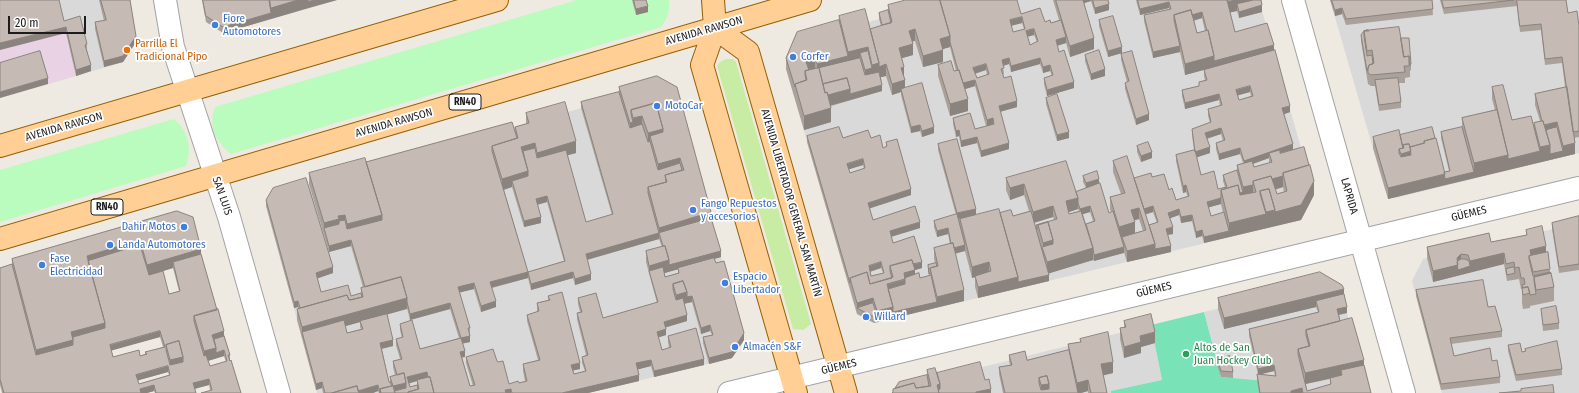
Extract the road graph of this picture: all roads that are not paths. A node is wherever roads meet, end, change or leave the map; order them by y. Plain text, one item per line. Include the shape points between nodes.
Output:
1 (165, 0) edge
2 (497, 0) edge
3 (713, 0) edge
4 (810, 0) edge
5 (1293, 0) edge
6 (715, 28) junction
7 (187, 92) junction
8 (0, 146) edge
9 (215, 176) junction
10 (1579, 188) edge
11 (0, 239) edge
12 (1361, 240) junction
13 (838, 367) junction
14 (794, 386) edge
15 (279, 393) edge
16 (729, 393) edge
17 (846, 393) edge
18 (1404, 393) edge

1 - 7 street, SAN LUIS via 173,48
2 - 7 main road, AVENIDA RAWSON
3 - 6 main road
4 - 6 main road, AVENIDA RAWSON / RN40
5 - 12 street, LAPRIDA
6 - 9 main road, AVENIDA RAWSON / RN40
6 - 13 main road, AVENIDA LIBERTADOR GENERAL SAN MARTÍN via 748,52
6 - 14 main road via 702,66
7 - 8 main road, AVENIDA RAWSON
7 - 9 street, SAN LUIS
9 - 11 main road, AVENIDA RAWSON / RN40
9 - 15 street, SAN LUIS
10 - 12 street, GÜEMES
12 - 13 street, GÜEMES
12 - 18 street, LAPRIDA
13 - 14 street, GÜEMES
13 - 17 main road, AVENIDA LIBERTADOR GENERAL SAN MARTÍN
14 - 16 street, GÜEMES

